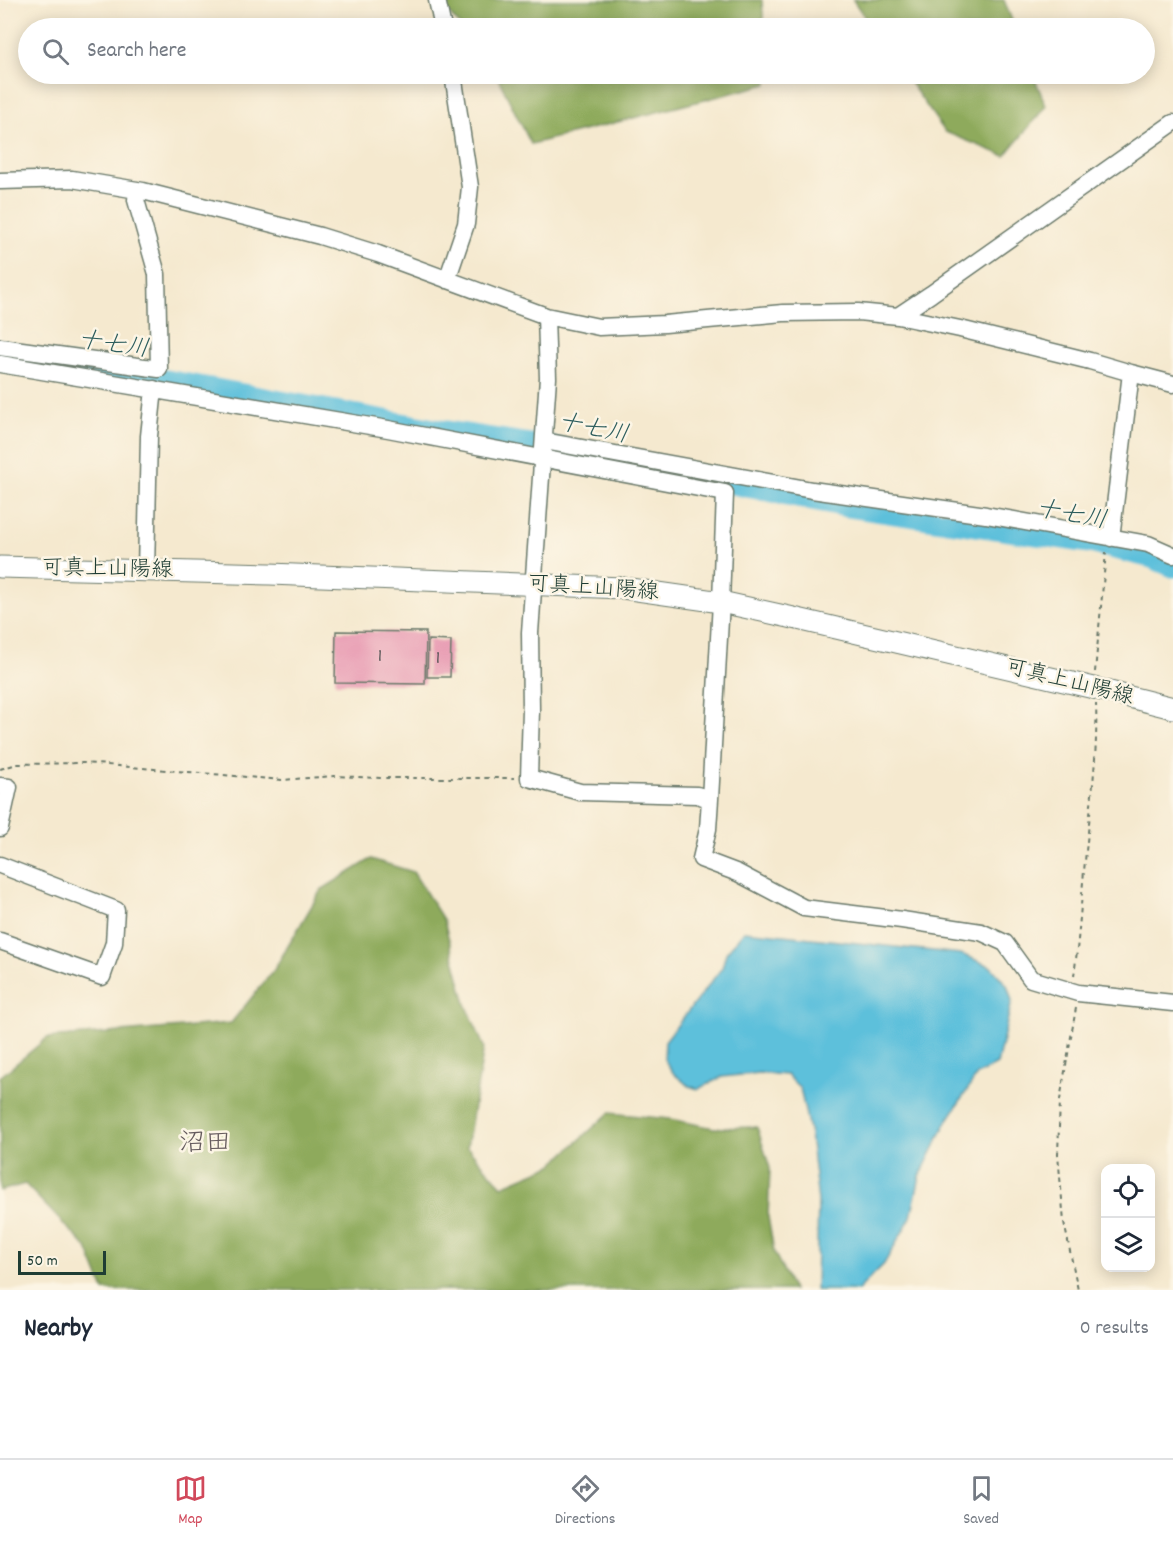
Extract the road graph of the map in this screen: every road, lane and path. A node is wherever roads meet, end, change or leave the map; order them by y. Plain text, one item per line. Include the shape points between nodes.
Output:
1 (437, 0) edge
2 (441, 18) edge
3 (455, 84) edge
4 (1173, 123) edge
5 (0, 181) edge
6 (137, 190) junction
7 (447, 280) junction
8 (546, 316) junction
9 (898, 316) junction
10 (0, 347) edge
11 (0, 364) edge
12 (1131, 374) junction
13 (1173, 384) edge
14 (153, 389) junction
15 (544, 441) junction
16 (542, 458) junction
17 (1109, 544) junction
18 (1173, 555) edge
19 (0, 567) edge
20 (146, 571) junction
21 (533, 584) junction
22 (721, 602) junction
23 (1094, 688) junction
24 (1173, 708) edge
25 (0, 769) edge
26 (529, 778) junction
27 (0, 786) edge
28 (710, 799) junction
29 (0, 828) edge
30 (0, 865) edge
31 (0, 940) edge
32 (1075, 992) junction
33 (1173, 1003) edge
34 (1078, 1290) edge

1 - 2 street
3 - 7 street via 470,186 466,224
4 - 9 street
5 - 6 street via 72,179
6 - 7 street via 320,236
6 - 10 street via 136,200 157,274 159,369
7 - 8 street
8 - 9 street via 599,327 783,313
8 - 15 street
9 - 12 street
11 - 14 street
12 - 13 street
12 - 17 street
14 - 16 street
14 - 20 street
15 - 16 street
15 - 17 street via 812,490 986,514
16 - 21 street
16 - 22 street via 725,493
17 - 18 street via 1148,544
17 - 23 path
19 - 20 main road, 可真上山陽線
20 - 21 main road, 可真上山陽線
21 - 22 main road, 可真上山陽線 via 623,588
21 - 26 street
22 - 23 main road, 可真上山陽線
22 - 28 street
23 - 24 main road, 可真上山陽線
23 - 32 path via 1092,797
25 - 26 path via 17,764 84,763 282,780 334,776
26 - 28 street via 580,792 697,795
27 - 29 street via 9,787
28 - 32 street via 701,859 738,873 804,908 981,932 1005,943 1031,979
30 - 31 street via 116,910 114,943 102,977
32 - 33 street
32 - 34 path via 1060,1100 1058,1154 1064,1222

